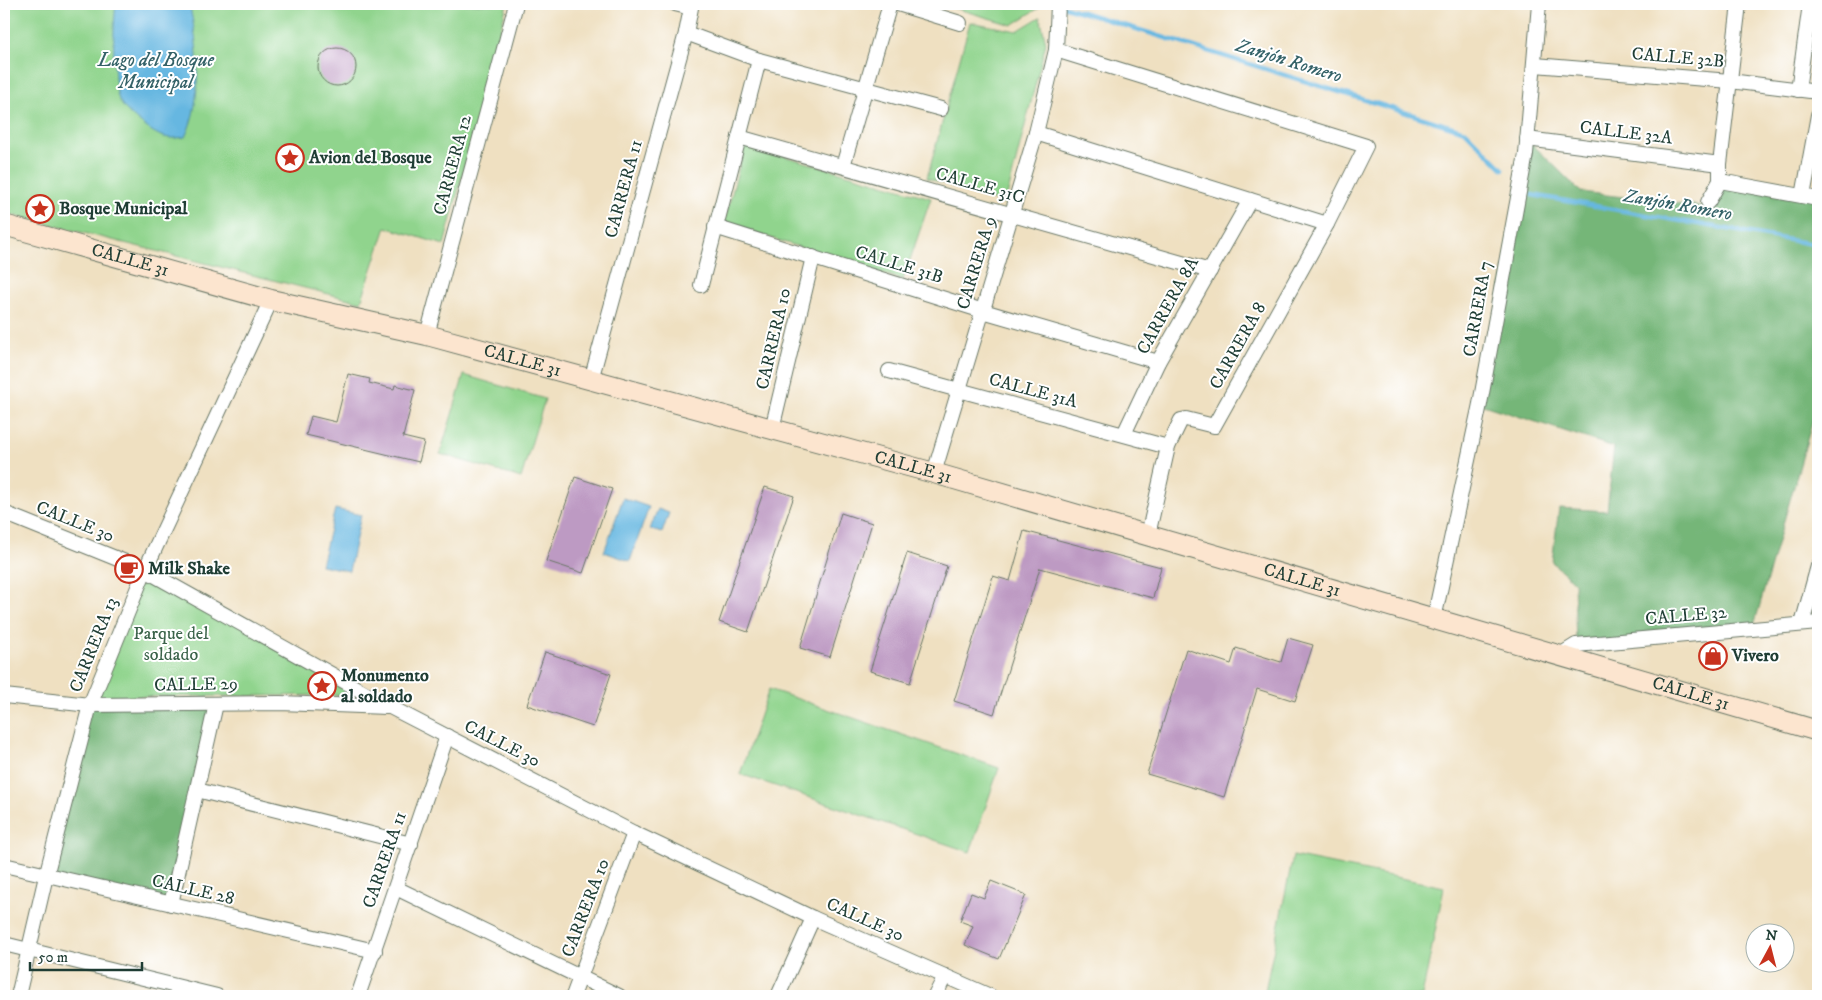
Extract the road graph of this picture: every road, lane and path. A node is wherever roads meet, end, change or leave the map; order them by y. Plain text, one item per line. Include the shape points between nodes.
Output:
1 (516, 4) edge
2 (675, 4) edge
3 (890, 4) edge
4 (898, 4) edge
5 (1058, 4) edge
6 (1539, 4) edge
7 (1739, 4) edge
8 (1810, 4) edge
9 (960, 23) dead end
10 (686, 34) junction
11 (1056, 50) junction
12 (759, 60) junction
13 (1535, 65) junction
14 (1730, 81) junction
15 (866, 89) junction
16 (1798, 90) junction
17 (1818, 92) edge
18 (941, 109) dead end
19 (1818, 115) edge
20 (1036, 133) junction
21 (739, 137) junction
22 (1527, 139) junction
23 (1720, 164) junction
24 (843, 166) junction
25 (1720, 180) junction
26 (1803, 196) junction
27 (1818, 199) edge
28 (1250, 200) junction
29 (1708, 202) dead end
30 (1012, 214) junction
31 (1327, 224) junction
32 (4, 226) edge
33 (715, 227) junction
34 (813, 257) junction
35 (1210, 271) junction
36 (701, 285) dead end
37 (271, 300) junction
38 (983, 310) junction
39 (427, 336) junction
40 (1158, 362) junction
41 (889, 371) dead end
42 (591, 380) junction
43 (959, 390) junction
44 (772, 429) junction
45 (1124, 434) junction
46 (1168, 447) junction
47 (934, 473) junction
48 (4, 513) edge
49 (1148, 535) junction
50 (1818, 566) edge
51 (145, 570) junction
52 (1434, 619) junction
53 (1818, 623) edge
54 (1802, 624) junction
55 (1560, 655) junction
56 (4, 696) edge
57 (216, 704) junction
58 (90, 706) junction
59 (390, 707) junction
60 (1818, 731) edge
61 (447, 736) junction
62 (197, 790) junction
63 (634, 832) junction
64 (411, 844) junction
65 (4, 865) edge
66 (46, 876) junction
67 (396, 888) junction
68 (172, 904) junction
69 (813, 918) junction
70 (4, 944) edge
71 (28, 950) junction
72 (375, 951) junction
73 (945, 976) junction
74 (580, 977) junction
75 (18, 996) edge
76 (217, 996) edge
77 (358, 996) edge
78 (573, 996) edge
79 (619, 996) edge
80 (778, 996) edge
81 (935, 996) edge
82 (990, 996) edge

1 - 39 street, CARRERA 12
2 - 10 street, CARRERA 11 via 691,8
3 - 15 street
4 - 9 street
5 - 11 street, CARRERA 9
6 - 13 street, CARRERA 7
7 - 14 street
8 - 16 street
10 - 12 street
10 - 42 street, CARRERA 11
11 - 20 street, CARRERA 9
11 - 31 street, CARRERA 8 via 1366,146
12 - 15 street
12 - 21 street
13 - 14 street, CALLE 32B
13 - 22 street, CARRERA 7
14 - 16 street, CALLE 32B
14 - 23 street
15 - 18 street
15 - 24 street
16 - 17 street, CALLE 32B
19 - 26 street
20 - 28 street
20 - 30 street, CARRERA 9
21 - 24 street, CALLE 31C
21 - 33 street
22 - 23 street, CALLE 32A
22 - 52 street, CARRERA 7 via 1480,404
23 - 25 street
24 - 30 street, CALLE 31C
25 - 26 street
25 - 29 street
26 - 27 street
28 - 31 street
28 - 35 street, CARRERA 8A
30 - 35 street, CALLE 31C
30 - 38 street, CARRERA 9
31 - 46 street, CARRERA 8 via 1214,426 1183,419
32 - 37 main road, CALLE 31
33 - 34 street, CALLE 31B
33 - 36 street
34 - 38 street, CALLE 31B
34 - 44 street, CARRERA 10
35 - 40 street, CARRERA 8A
37 - 39 main road, CALLE 31
37 - 51 street, CARRERA 13
38 - 40 street, CALLE 31B
38 - 43 street, CARRERA 9
39 - 42 main road, CALLE 31
40 - 45 street, CARRERA 8A
41 - 43 street, CALLE 31A
42 - 44 main road, CALLE 31
43 - 45 street, CALLE 31A
43 - 47 street, CARRERA 9
44 - 47 main road, CALLE 31
45 - 46 street, CALLE 31A
46 - 49 street, CARRERA 8
47 - 49 main road, CALLE 31
48 - 51 street, CALLE 30
49 - 52 main road, CALLE 31
50 - 54 street
51 - 58 street, CARRERA 13
51 - 59 street, CALLE 30
52 - 55 main road, CALLE 31
53 - 54 street, CALLE 32
54 - 55 street, CALLE 32 via 1576,645
55 - 60 main road, CALLE 31
56 - 58 street, CALLE 29
57 - 58 street, CALLE 29
57 - 59 street, CALLE 29
57 - 62 street
58 - 66 street, CARRERA 13
59 - 61 street, CALLE 30
61 - 63 street, CALLE 30
61 - 64 street, CARRERA 11
62 - 64 street
62 - 68 street
63 - 69 street, CALLE 30
63 - 74 street, CARRERA 10
64 - 67 street, CARRERA 11
65 - 66 street, CALLE 28
66 - 68 street, CALLE 28
66 - 71 street, CARRERA 13
67 - 72 street, CARRERA 11
67 - 74 street
68 - 72 street, CALLE 28
69 - 73 street, CALLE 30
69 - 80 street
70 - 71 street
71 - 75 street, CARRERA 13
71 - 76 street
72 - 77 street, CARRERA 11
73 - 81 street
73 - 82 street, CALLE 30
74 - 78 street, CARRERA 10
74 - 79 street

